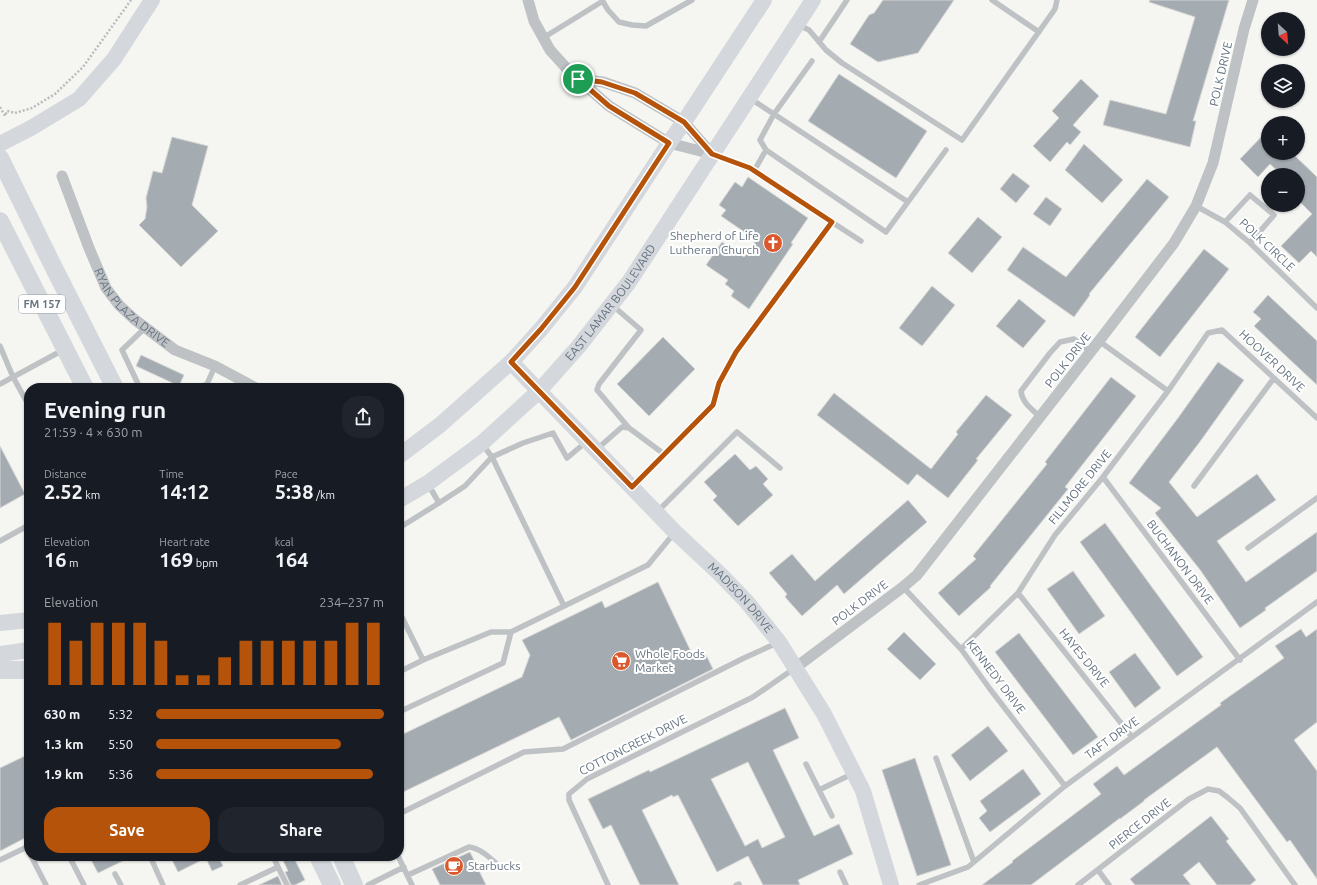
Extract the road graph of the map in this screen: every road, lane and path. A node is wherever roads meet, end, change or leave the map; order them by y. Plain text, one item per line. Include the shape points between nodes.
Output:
1 (131, 0) edge
2 (152, 0) edge
3 (528, 0) edge
4 (603, 0) edge
5 (692, 0) edge
6 (764, 0) edge
7 (813, 0) edge
8 (847, 0) edge
9 (992, 0) edge
10 (1057, 0) edge
11 (1253, 0) edge
12 (797, 24) junction
13 (1039, 32) junction
14 (543, 38) junction
15 (819, 42) junction
16 (812, 60) dead end
17 (578, 79) junction
18 (749, 97) junction
19 (0, 107) edge
20 (774, 114) junction
21 (684, 122) junction
22 (669, 143) junction
23 (0, 144) edge
24 (766, 150) junction
25 (946, 150) dead end
26 (712, 154) junction
27 (0, 158) edge
28 (754, 171) junction
29 (62, 176) dead end
30 (908, 202) junction
31 (1196, 206) junction
32 (0, 221) edge
33 (832, 222) junction
34 (1225, 222) junction
35 (861, 241) dead end
36 (1250, 243) junction
37 (612, 304) junction
38 (1317, 308) edge
39 (145, 328) junction
40 (1208, 333) joint
41 (1099, 341) junction
42 (0, 346) edge
43 (65, 349) junction
44 (1091, 352) junction
45 (511, 362) junction
46 (215, 366) junction
47 (13, 377) junction
48 (1274, 378) junction
49 (82, 383) edge
50 (112, 383) edge
51 (138, 383) edge
52 (207, 383) edge
53 (247, 383) edge
54 (0, 384) edge
55 (539, 391) junction
56 (1168, 391) junction
57 (24, 397) edge
58 (1040, 416) junction
59 (1317, 418) edge
60 (629, 428) junction
61 (482, 443) junction
62 (591, 445) junction
63 (404, 452) edge
64 (664, 454) junction
65 (492, 457) junction
66 (780, 468) dead end
67 (1103, 477) junction
68 (428, 483) junction
69 (1194, 486) dead end
70 (632, 487) junction
71 (404, 497) edge
72 (1317, 498) edge
73 (439, 503) junction
74 (656, 513) junction
75 (404, 525) edge
76 (24, 528) edge
77 (675, 532) junction
78 (0, 541) edge
79 (1248, 548) dead end
80 (903, 587) junction
81 (1018, 593) junction
82 (1317, 602) edge
83 (564, 606) junction
84 (24, 621) edge
85 (404, 621) edge
86 (0, 622) edge
87 (511, 632) junction
88 (779, 642) junction
89 (961, 649) junction
90 (24, 651) edge
91 (0, 654) edge
92 (423, 660) junction
93 (1240, 660) junction
94 (795, 668) junction
95 (0, 670) edge
96 (24, 670) edge
97 (404, 670) edge
98 (404, 710) edge
99 (1132, 737) junction
100 (936, 758) dead end
101 (806, 764) dead end
102 (854, 773) junction
103 (1065, 786) junction
104 (819, 790) junction
105 (404, 812) edge
106 (832, 816) dead end
107 (24, 851) edge
108 (0, 860) edge
109 (33, 861) edge
110 (72, 861) edge
111 (152, 861) edge
112 (275, 861) edge
113 (320, 861) edge
114 (342, 861) edge
115 (401, 861) edge
116 (974, 862) junction
117 (278, 867) junction
118 (404, 867) junction
119 (501, 868) dead end
120 (1098, 870) junction
121 (840, 872) dead end
122 (115, 874) dead end
123 (408, 875) junction
124 (46, 885) edge
125 (84, 885) edge
126 (121, 885) edge
127 (163, 885) edge
128 (240, 885) edge
129 (287, 885) edge
130 (332, 885) edge
131 (354, 885) edge
132 (368, 885) edge
133 (412, 885) edge
134 (608, 885) edge
135 (736, 885) edge
136 (739, 885) edge
137 (846, 885) edge
138 (891, 885) edge
139 (919, 885) edge
140 (1078, 885) edge
141 (1109, 885) edge
142 (1295, 885) edge

1 - 19 path via 83,67 55,94 32,108 15,113 7,111 5,116
2 - 23 main road via 114,59 79,99
3 - 14 street via 534,21
4 - 5 lane via 619,22 646,26
4 - 14 lane
6 - 21 main road
7 - 12 main road, EAST LAMAR BOULEVARD
8 - 15 lane
9 - 13 lane
10 - 13 lane via 1055,9
11 - 31 street, POLK DRIVE via 1213,163
12 - 15 lane via 809,30
12 - 18 main road, EAST LAMAR BOULEVARD
13 - 15 lane via 962,140 842,63
14 - 17 street via 550,50
16 - 20 lane
17 - 21 street via 602,82 635,93
17 - 22 street via 609,106
18 - 20 lane
18 - 26 main road, EAST LAMAR BOULEVARD
20 - 24 lane via 760,140
20 - 30 lane
21 - 22 main road
21 - 26 street
22 - 26 street
22 - 45 main road via 575,287
24 - 28 lane
24 - 30 lane via 886,232
25 - 30 lane
26 - 28 lane
26 - 37 main road, EAST LAMAR BOULEVARD
27 - 50 main road, FM 157
28 - 33 lane
29 - 39 street, RYAN PLAZA DRIVE via 106,288 119,305
31 - 34 lane, POLK CIRCLE
31 - 41 street, POLK DRIVE via 1174,243
32 - 43 main road, FM 157
33 - 35 lane
33 - 64 lane via 736,352 719,383 713,405
34 - 36 lane, POLK CIRCLE
34 - 36 lane via 1250,195 1274,215
36 - 38 lane, POLK CIRCLE
37 - 55 main road, EAST LAMAR BOULEVARD via 580,346
37 - 60 lane via 641,330 597,390
39 - 46 street, RYAN PLAZA DRIVE via 175,350
39 - 51 lane via 122,350
40 - 48 lane, HOOVER DRIVE via 1222,330
40 - 56 lane, FILLMORE DRIVE
41 - 44 street, POLK DRIVE
41 - 56 lane
42 - 47 lane
43 - 47 lane
43 - 49 main road, FM 157
44 - 58 street, POLK DRIVE
44 - 58 lane via 1074,339 1060,342 1050,352 1021,390 1024,402
45 - 55 main road, MADISON DRIVE
45 - 63 main road via 440,425
46 - 52 lane
46 - 53 street, RYAN PLAZA DRIVE
47 - 54 lane
47 - 57 lane
48 - 59 lane, HOOVER DRIVE
48 - 69 lane
55 - 61 main road, EAST LAMAR BOULEVARD
55 - 62 main road, MADISON DRIVE
56 - 67 lane, FILLMORE DRIVE
58 - 80 street, POLK DRIVE via 917,574
60 - 62 lane via 622,427
60 - 64 lane
61 - 65 lane
61 - 68 main road, EAST LAMAR BOULEVARD
62 - 65 lane via 567,458 552,433
62 - 70 main road, MADISON DRIVE
64 - 70 lane
65 - 73 lane via 465,486
65 - 83 lane
66 - 74 lane via 737,432
67 - 81 lane, FILLMORE DRIVE via 1055,535
67 - 93 lane, BUCHANON DRIVE
68 - 71 main road, EAST LAMAR BOULEVARD
68 - 73 lane
70 - 74 main road, MADISON DRIVE
72 - 79 lane
73 - 75 lane
74 - 77 main road, MADISON DRIVE
76 - 78 lane
77 - 83 lane via 648,565
77 - 88 main road, MADISON DRIVE via 747,602
80 - 89 lane, KENNEDY DRIVE
80 - 94 street, POLK DRIVE
81 - 89 lane, FILLMORE DRIVE
81 - 99 lane, HAYES DRIVE
82 - 93 lane, TAFT DRIVE
83 - 87 lane
84 - 86 main road
85 - 92 lane
87 - 92 lane via 490,632
87 - 98 lane via 503,663
88 - 94 main road, MADISON DRIVE
88 - 105 lane via 563,749 524,752
89 - 103 lane, KENNEDY DRIVE
90 - 91 main road
92 - 97 lane
93 - 99 lane, TAFT DRIVE
94 - 102 main road, MADISON DRIVE via 824,714
94 - 134 lane, COTTONCREEK DRIVE via 753,697 587,779 569,794 569,800
95 - 96 main road
99 - 103 lane, TAFT DRIVE
100 - 116 lane
101 - 104 lane
102 - 104 lane
102 - 138 main road, MADISON DRIVE via 863,791
103 - 116 lane, TAFT DRIVE
104 - 106 lane
107 - 108 lane
109 - 124 lane
110 - 125 lane
111 - 127 lane
112 - 117 lane
113 - 130 main road
114 - 131 main road
115 - 118 lane
116 - 139 lane, TAFT DRIVE via 968,867
117 - 128 lane
117 - 129 lane
118 - 123 lane
118 - 132 lane
119 - 123 lane via 485,854 469,847
120 - 140 lane, PIERCE DRIVE
120 - 141 lane
120 - 142 lane, PIERCE DRIVE via 1189,798 1208,788 1219,791 1240,808
121 - 137 lane
122 - 126 lane
123 - 133 lane
135 - 136 lane

